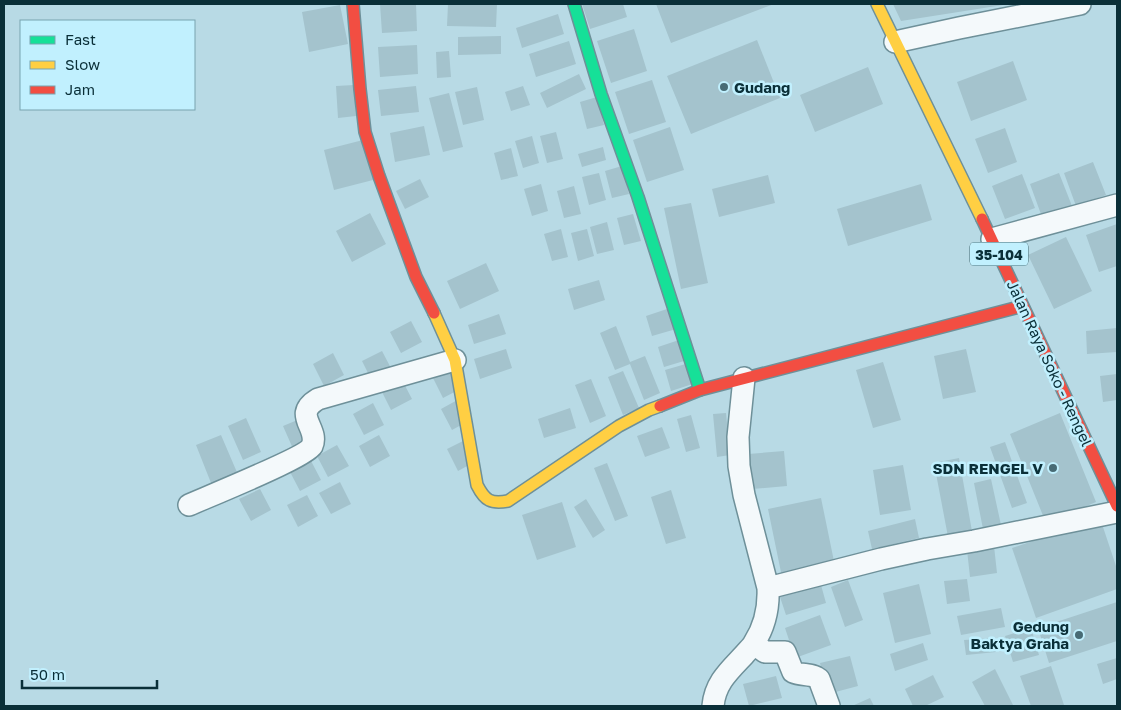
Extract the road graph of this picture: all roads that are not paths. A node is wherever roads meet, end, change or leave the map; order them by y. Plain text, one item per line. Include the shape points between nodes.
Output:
1 (353, 4) edge
2 (574, 4) edge
3 (876, 4) edge
4 (1080, 4) edge
5 (895, 42) junction
6 (1117, 205) edge
7 (992, 239) junction
8 (1023, 306) junction
9 (456, 360) junction
10 (744, 378) junction
11 (700, 390) junction
12 (190, 505) dead end
13 (1117, 506) edge
14 (1117, 512) edge
15 (768, 588) junction
16 (754, 644) junction
17 (712, 706) edge
18 (829, 706) edge

1 - 9 street via 365,132 416,277
2 - 11 street
3 - 5 street, Jalan Raya Soko - Rengel / 35-104
4 - 5 street
5 - 7 street, Jalan Raya Soko - Rengel / 35-104
6 - 7 street
7 - 8 street, Jalan Raya Soko - Rengel / 35-104
8 - 10 street
8 - 13 street, Jalan Raya Soko - Rengel / 35-104
9 - 11 street via 477,485 481,494 496,504 508,501 619,426
9 - 12 street via 318,399 307,410 313,437 311,447 304,454
10 - 11 street
10 - 15 street via 738,437 739,466
14 - 15 street via 872,561
15 - 16 street via 767,616
16 - 17 street via 722,679
16 - 18 street via 765,652 785,652 793,672 816,676

